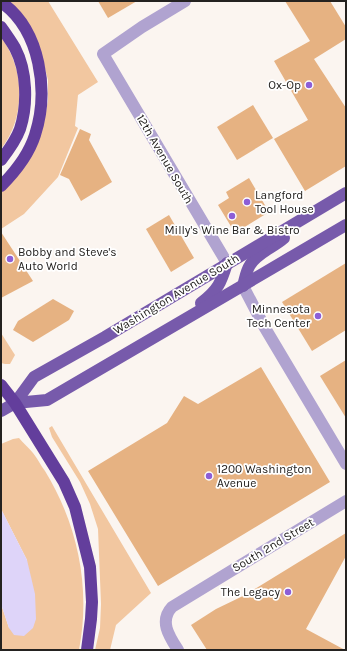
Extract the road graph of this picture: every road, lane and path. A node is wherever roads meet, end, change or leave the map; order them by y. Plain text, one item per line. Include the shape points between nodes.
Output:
1 (185, 1) edge
2 (1, 2) edge
3 (1, 27) edge
4 (1, 160) edge
5 (1, 186) edge
6 (346, 193) edge
7 (305, 218) junction
8 (346, 225) edge
9 (227, 264) junction
10 (243, 286) junction
11 (150, 340) junction
12 (1, 385) edge
13 (15, 403) junction
14 (1, 411) edge
15 (346, 464) edge
16 (346, 501) edge
17 (87, 650) edge
18 (178, 650) edge

1 - 9 street, 12th Avenue South via 103,54
2 - 5 highway via 17,17 26,31 35,51 42,89 34,136 19,165
3 - 4 highway via 15,48 24,80 25,98 20,129
6 - 7 main road, Washington Avenue South
7 - 9 main road, Washington Avenue South
7 - 10 main road via 281,241 255,258 246,273
8 - 10 main road, Washington Avenue South
9 - 11 main road via 220,284 213,294
9 - 13 main road, Washington Avenue South via 34,377
10 - 11 main road, Washington Avenue South
10 - 15 street
11 - 13 main road, Washington Avenue South via 47,400
12 - 13 highway
13 - 14 main road, Washington Avenue South
13 - 17 highway via 64,482 75,507 90,567 92,608
16 - 18 street, South 2nd Street via 172,606 165,620 167,633

